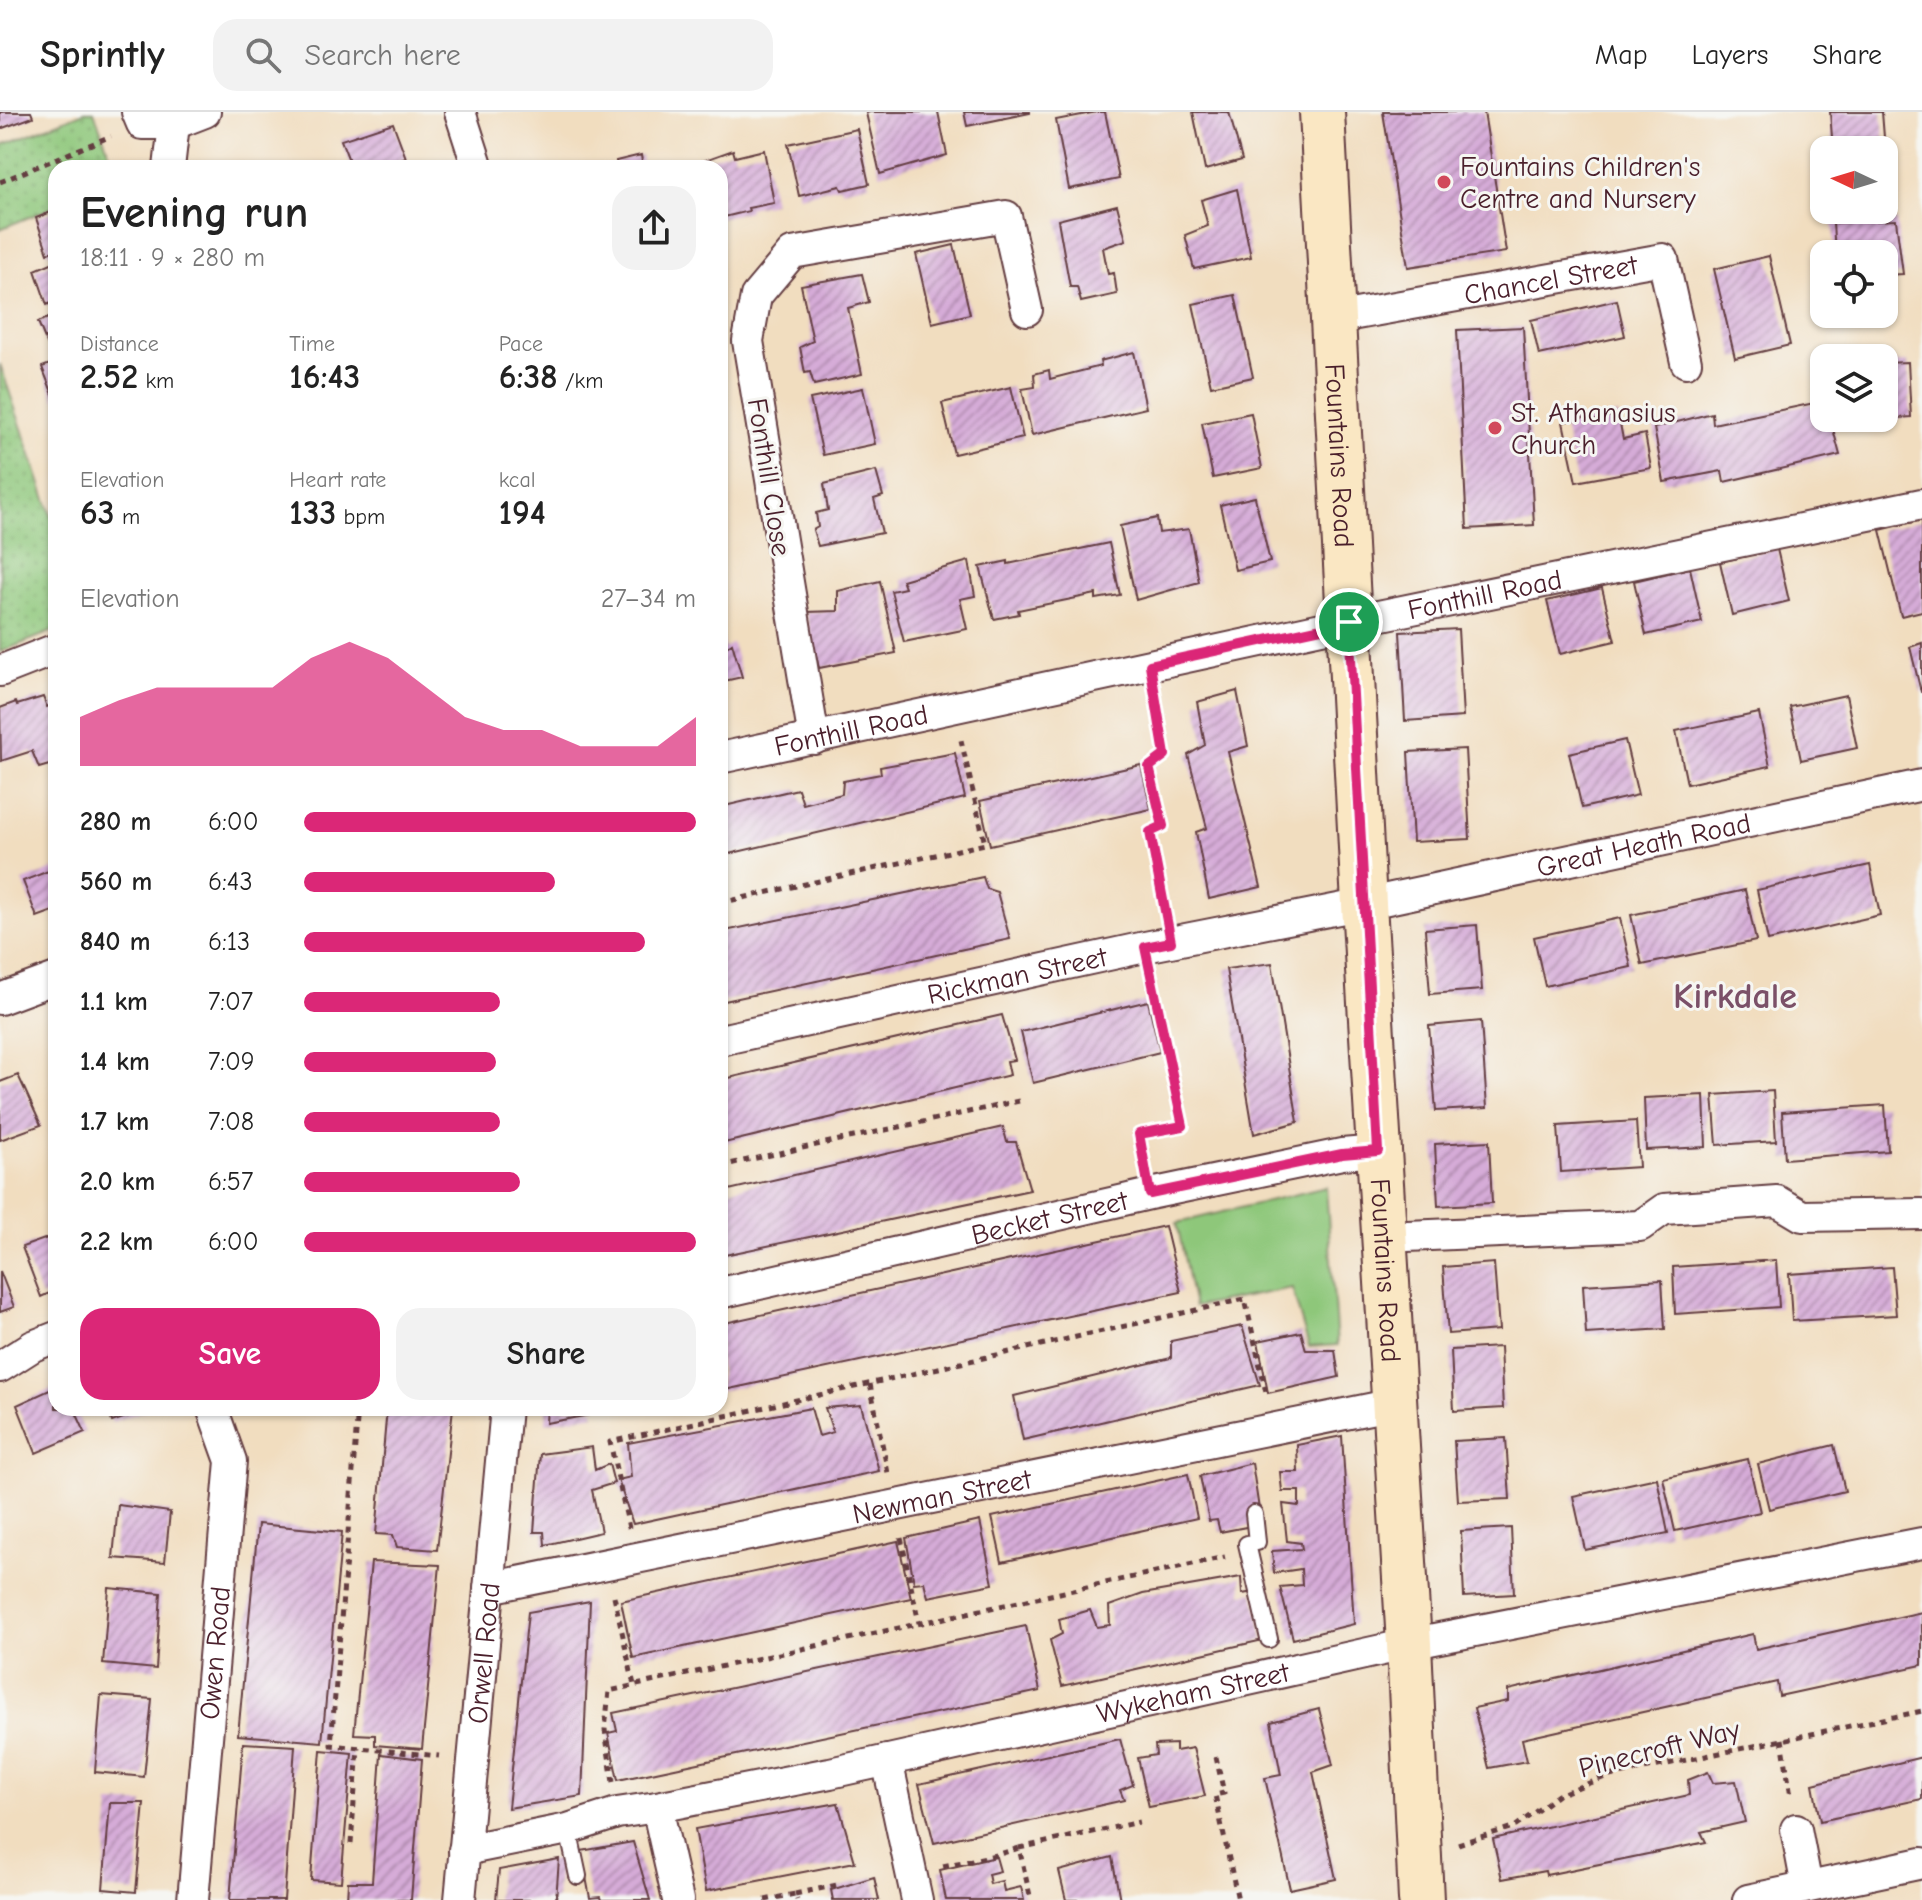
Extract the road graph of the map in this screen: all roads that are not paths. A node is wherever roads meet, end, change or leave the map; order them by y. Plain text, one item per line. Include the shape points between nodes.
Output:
1 (205, 112) edge
2 (460, 112) edge
3 (1322, 112) edge
4 (139, 118) edge
5 (174, 124) junction
6 (170, 160) edge
7 (475, 160) edge
8 (1027, 310) dead end
9 (1334, 318) junction
10 (1686, 362) dead end
11 (1922, 504) edge
12 (1349, 622) junction
13 (48, 652) edge
14 (0, 671) edge
15 (814, 739) junction
16 (728, 756) edge
17 (1922, 785) edge
18 (1364, 904) junction
19 (48, 987) edge
20 (0, 999) edge
21 (728, 1038) edge
22 (1378, 1151) junction
23 (1922, 1214) edge
24 (1384, 1237) junction
25 (728, 1291) edge
26 (48, 1340) edge
27 (0, 1367) edge
28 (1394, 1404) junction
29 (215, 1416) edge
30 (505, 1416) edge
31 (1254, 1514) dead end
32 (1922, 1543) edge
33 (489, 1588) junction
34 (1269, 1639) dead end
35 (1409, 1644) junction
36 (887, 1760) junction
37 (657, 1807) junction
38 (568, 1829) junction
39 (1796, 1829) road end
40 (464, 1850) junction
41 (1922, 1863) edge
42 (578, 1876) dead end
43 (914, 1886) edge
44 (1807, 1887) junction
45 (1418, 1889) edge
46 (193, 1900) edge
47 (460, 1900) edge
48 (678, 1900) edge
49 (1748, 1900) edge

1 - 5 street
2 - 7 street
3 - 9 street, Fountains Road
4 - 5 street
5 - 6 street
8 - 15 street, Fonthill Close via 1006,216 792,253 756,296 748,341
9 - 10 street, Chancel Street via 1663,259
9 - 12 street, Fountains Road
11 - 12 street, Fonthill Road
12 - 15 street, Fonthill Road
12 - 18 street, Fountains Road
13 - 14 street
15 - 16 street, Fonthill Road
17 - 18 street, Great Heath Road
18 - 21 street, Rickman Street
18 - 22 street, Fountains Road
19 - 20 street
22 - 24 street, Fountains Road
22 - 25 street, Becket Street via 1150,1194
23 - 24 street via 1802,1216 1777,1201 1664,1209 1640,1226
24 - 28 street, Fountains Road
26 - 27 street
28 - 33 street, Newman Street
28 - 35 street, Fountains Road
29 - 46 street, Owen Road via 231,1461
30 - 33 street, Orwell Road
31 - 34 lane via 1257,1542 1247,1544
32 - 35 street, Wykeham Street
33 - 40 street, Orwell Road
35 - 36 street, Wykeham Street
35 - 45 street, Fountains Road
36 - 37 street, Wykeham Street
36 - 43 street
37 - 38 street, Wykeham Street
37 - 48 street
38 - 40 street, Wykeham Street
38 - 42 lane
39 - 44 street
40 - 47 street, Orwell Road
41 - 44 street
44 - 49 street

